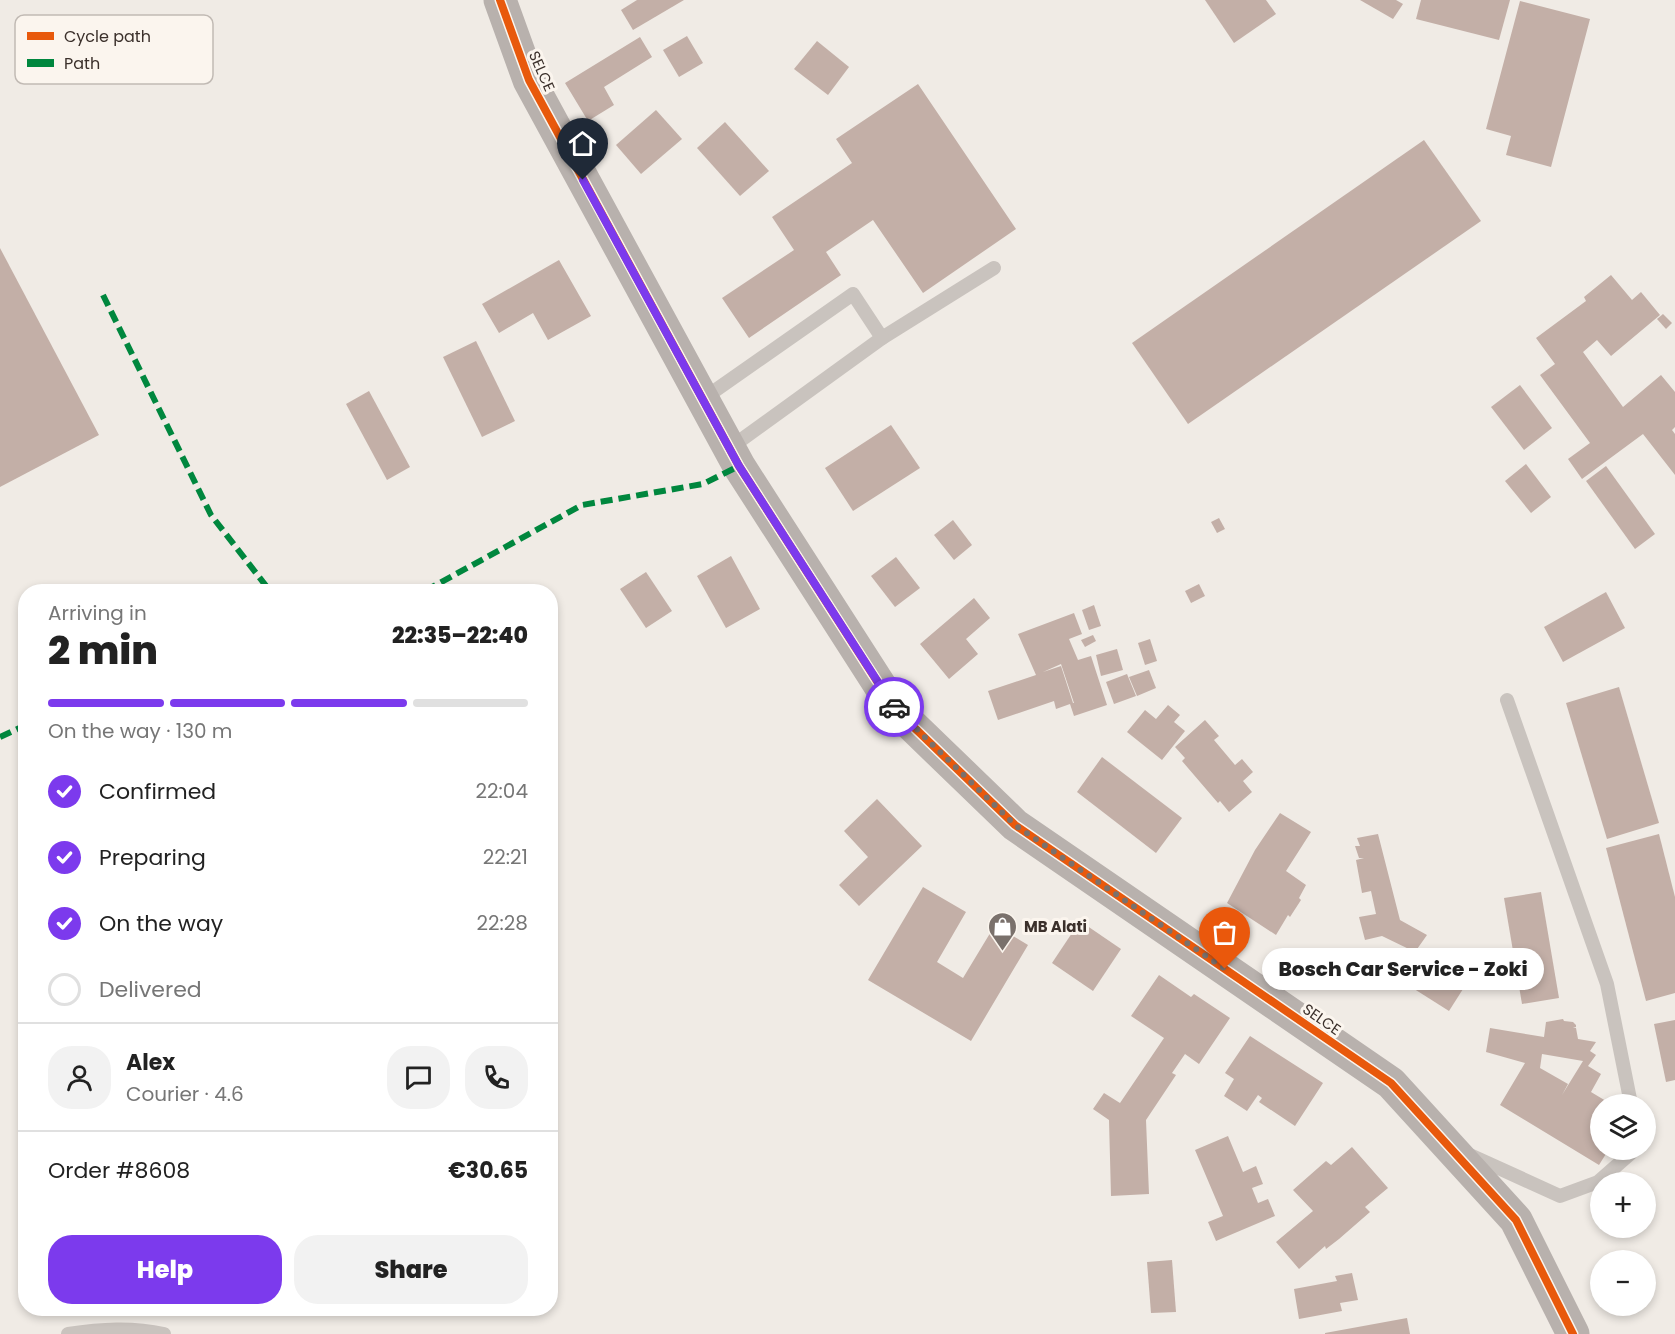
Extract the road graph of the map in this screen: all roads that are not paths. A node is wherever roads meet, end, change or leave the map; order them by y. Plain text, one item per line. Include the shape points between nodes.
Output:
1 (500, 0) edge
2 (994, 268) dead end
3 (882, 338) junction
4 (703, 399) junction
5 (730, 448) junction
6 (1507, 700) dead end
7 (1629, 1094) edge
8 (1447, 1144) junction
9 (1623, 1160) edge
10 (68, 1334) edge
11 (164, 1334) edge
12 (1573, 1334) edge

1 - 4 main road, SELCE via 529,80
2 - 3 lane
3 - 4 lane via 853,294
3 - 5 lane
4 - 5 main road, SELCE
5 - 8 main road, SELCE via 895,709 1015,825 1391,1083
6 - 7 lane via 1607,984
8 - 9 lane via 1560,1196 1598,1182
8 - 12 main road, SELCE via 1516,1220
10 - 11 lane via 141,1329

